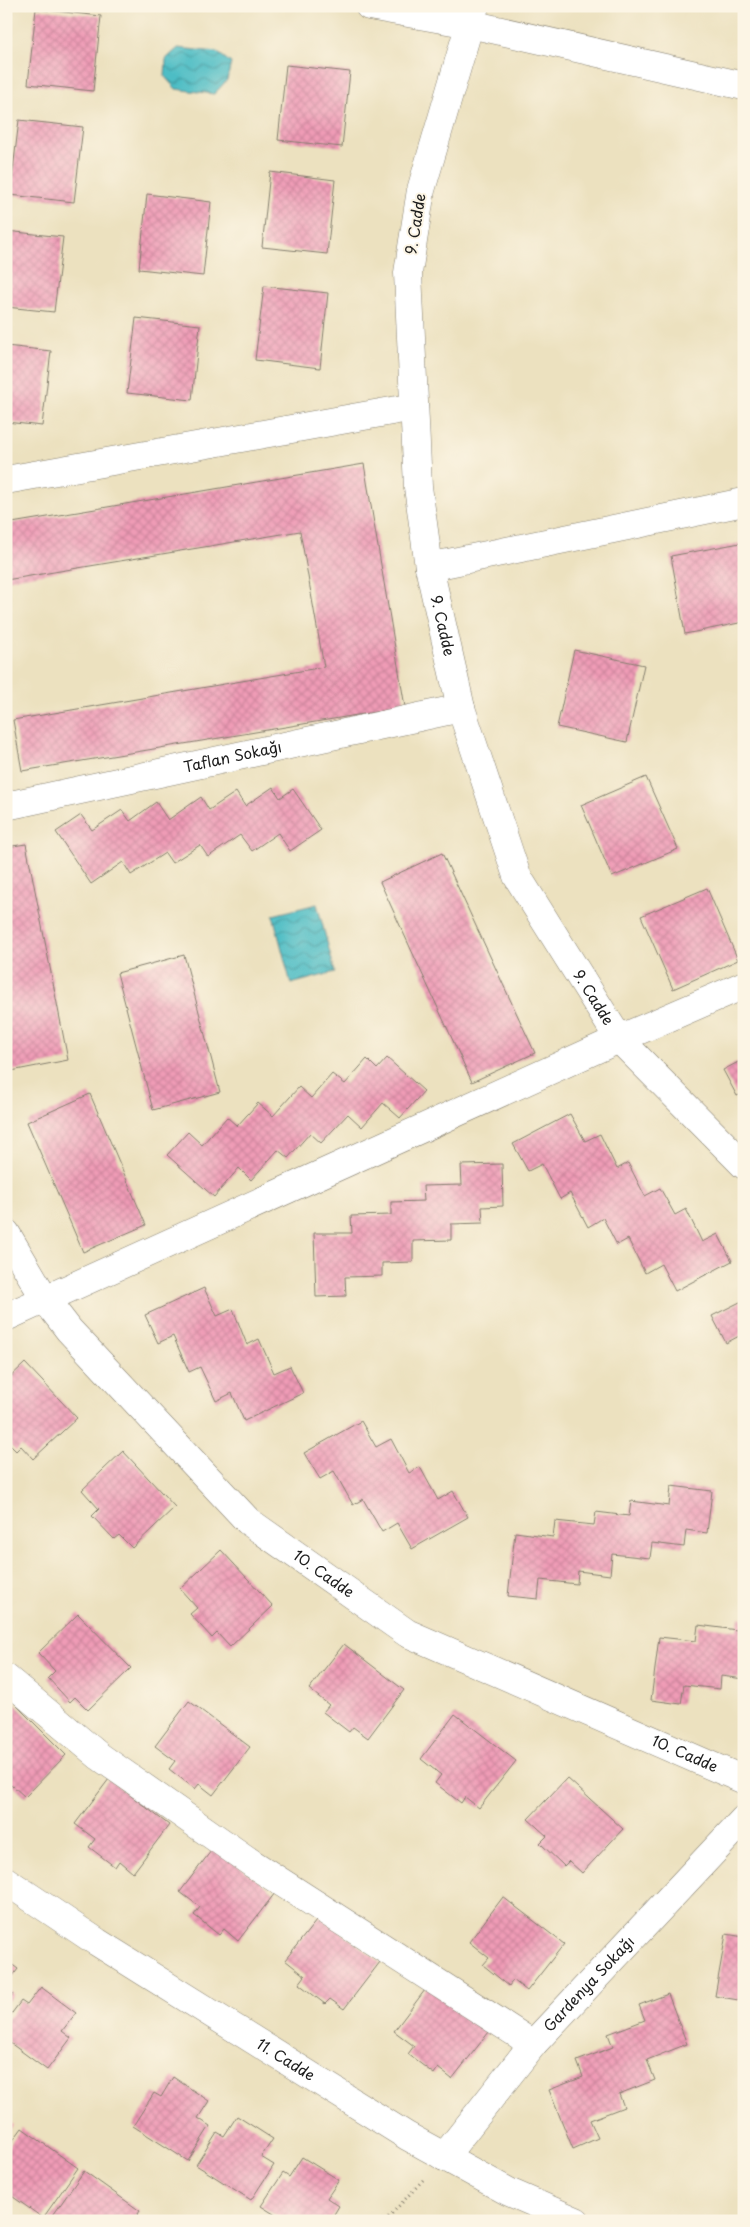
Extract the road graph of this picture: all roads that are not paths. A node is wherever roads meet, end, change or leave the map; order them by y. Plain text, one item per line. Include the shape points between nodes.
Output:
1 (369, 6) edge
2 (473, 15) edge
3 (744, 86) edge
4 (414, 407) junction
5 (6, 480) edge
6 (744, 502) edge
7 (429, 567) junction
8 (461, 708) junction
9 (6, 806) edge
10 (744, 985) edge
11 (619, 1039) junction
12 (744, 1165) edge
13 (6, 1233) edge
14 (45, 1299) junction
15 (6, 1317) edge
16 (6, 1678) edge
17 (744, 1780) edge
18 (744, 1819) edge
19 (6, 1881) edge
20 (533, 2044) junction
21 (444, 2157) junction
22 (576, 2221) edge

1 - 2 street
2 - 3 street
2 - 4 street, 9. Cadde via 421,190 408,273
4 - 5 street
4 - 7 street, 9. Cadde via 418,488
6 - 7 street
7 - 8 street, 9. Cadde
8 - 9 street, Taflan Sokağı
8 - 11 street, 9. Cadde via 517,876
10 - 11 street
11 - 12 street, 9. Cadde
11 - 14 street
13 - 14 street, 10. Cadde
14 - 15 street
14 - 17 street, 10. Cadde via 76,1338 248,1521 407,1633
16 - 20 street via 99,1756 253,1864
18 - 20 street, Gardenya Sokağı
19 - 21 street, 11. Cadde via 97,1942
20 - 21 street, Gardenya Sokağı
21 - 22 street, 11. Cadde via 509,2192

